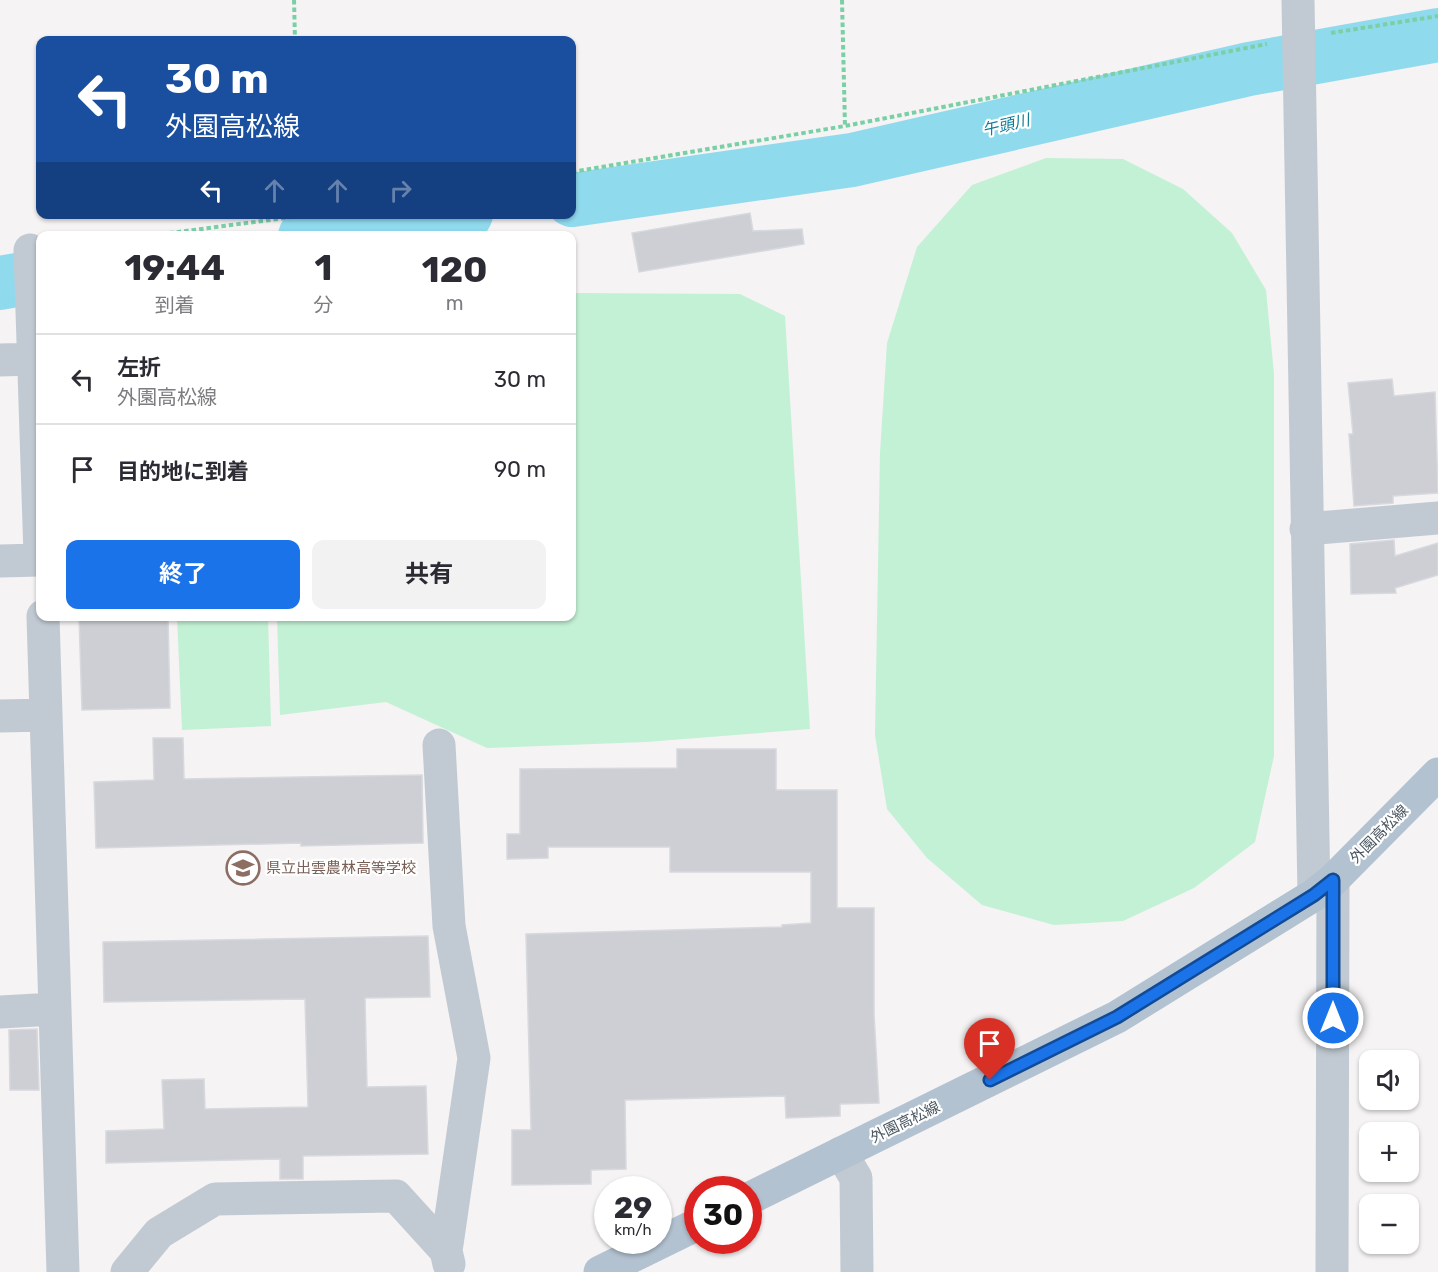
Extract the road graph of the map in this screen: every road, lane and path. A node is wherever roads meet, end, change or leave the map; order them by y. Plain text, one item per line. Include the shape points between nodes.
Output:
1 (294, 0) edge
2 (843, 0) edge
3 (1298, 0) edge
4 (1438, 16) edge
5 (295, 36) edge
6 (1299, 38) junction
7 (845, 126) junction
8 (576, 171) edge
9 (276, 219) edge
10 (185, 231) edge
11 (30, 250) dead end
12 (34, 359) junction
13 (0, 360) edge
14 (36, 380) edge
15 (1438, 518) edge
16 (1306, 529) junction
17 (36, 560) edge
18 (0, 561) edge
19 (43, 621) edge
20 (46, 715) junction
21 (0, 716) edge
22 (439, 745) dead end
23 (1438, 774) edge
24 (1324, 888) junction
25 (55, 1009) junction
26 (0, 1012) edge
27 (841, 1153) junction
28 (762, 1192) edge
29 (684, 1231) edge
30 (448, 1261) edge
31 (63, 1272) edge
32 (127, 1272) edge
33 (600, 1272) edge
34 (857, 1272) edge
35 (1332, 1272) edge

1 - 5 path
2 - 7 path
3 - 6 street
4 - 6 path
6 - 7 path
6 - 16 street
7 - 8 path
9 - 10 path
11 - 12 street
12 - 13 street
12 - 14 street
15 - 16 street
16 - 24 street
17 - 18 street
19 - 20 street
20 - 21 street
20 - 25 street
22 - 30 street via 449,926 474,1058
23 - 24 main road, 外園高松線
24 - 27 main road, 外園高松線 via 1117,1017
24 - 35 street
25 - 26 street
25 - 31 street
27 - 28 main road, 外園高松線
27 - 34 street via 856,1178
29 - 33 main road
30 - 32 street via 396,1196 215,1199 159,1233

